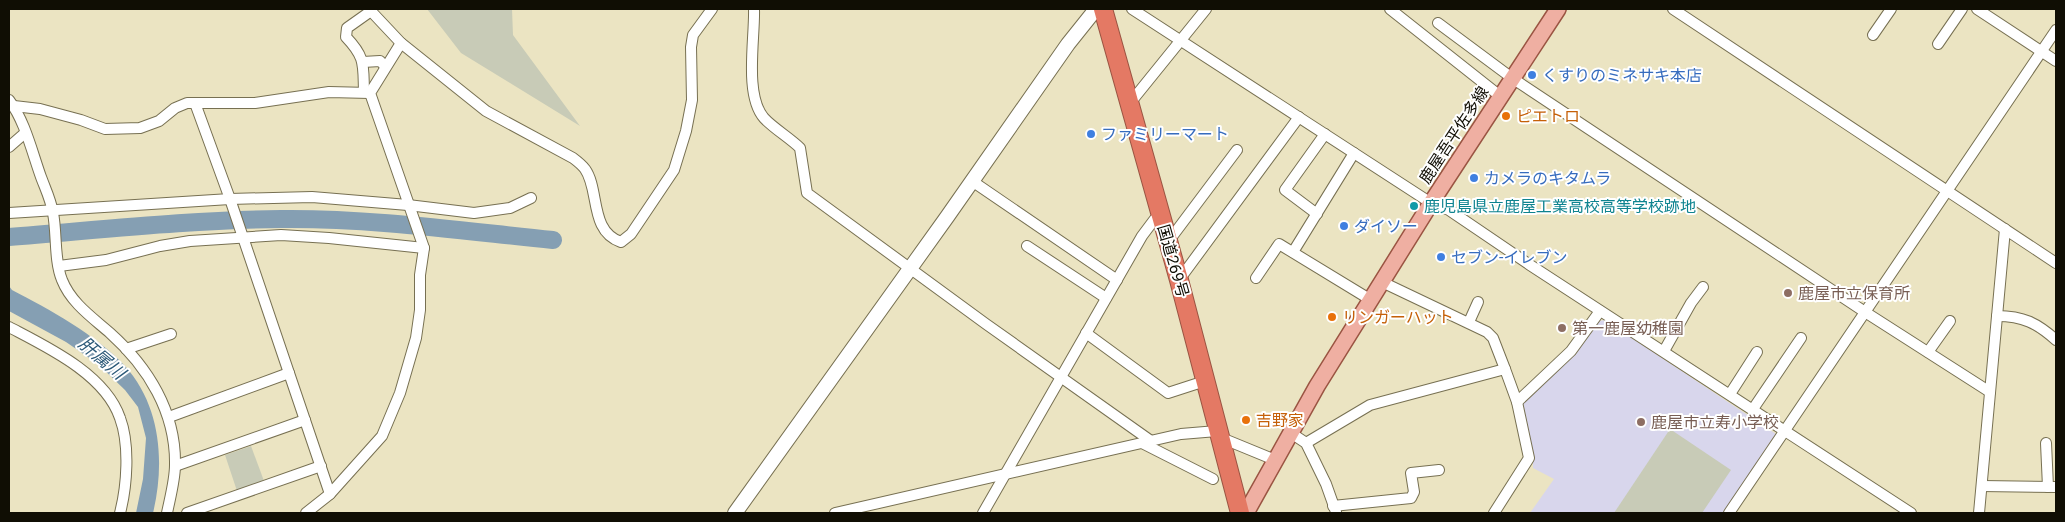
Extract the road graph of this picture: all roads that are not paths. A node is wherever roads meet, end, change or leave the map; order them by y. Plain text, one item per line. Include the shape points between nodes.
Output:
1 (712, 9) edge
2 (754, 9) edge
3 (1096, 9) edge
4 (1104, 9) edge
5 (1132, 9) edge
6 (1206, 9) edge
7 (1390, 9) edge
8 (1558, 9) edge
9 (1673, 9) edge
10 (1891, 9) edge
11 (1962, 9) edge
12 (1977, 9) edge
13 (370, 10) edge
14 (1438, 23) dead end
15 (2056, 30) edge
16 (1873, 35) dead end
17 (1180, 40) junction
18 (401, 43) junction
19 (1938, 44) dead end
20 (2042, 52) junction
21 (2056, 61) edge
22 (363, 62) junction
23 (385, 66) junction
24 (1512, 78) junction
25 (367, 92) junction
26 (1500, 96) junction
27 (11, 103) edge
28 (195, 103) junction
29 (1130, 103) junction
30 (1299, 117) junction
31 (25, 132) junction
32 (1325, 134) junction
33 (9, 147) edge
34 (1237, 150) dead end
35 (1354, 153) junction
36 (972, 181) junction
37 (1948, 191) junction
38 (531, 198) dead end
39 (230, 199) junction
40 (1432, 203) junction
41 (409, 206) junction
42 (53, 211) junction
43 (9, 213) edge
44 (1317, 214) junction
45 (1160, 216) junction
46 (2005, 229) junction
47 (243, 238) junction
48 (1168, 242) junction
49 (1027, 246) dead end
50 (424, 248) junction
51 (1293, 252) junction
52 (59, 263) junction
53 (2056, 263) edge
54 (909, 268) junction
55 (1256, 278) dead end
56 (1117, 280) junction
57 (1179, 280) junction
58 (1382, 282) junction
59 (1703, 287) dead end
60 (1106, 298) junction
61 (1372, 300) junction
62 (1478, 302) dead end
63 (1600, 311) junction
64 (1865, 312) junction
65 (1997, 316) junction
66 (1950, 321) dead end
67 (1469, 322) junction
68 (9, 327) edge
69 (1086, 333) junction
70 (171, 334) dead end
71 (1801, 338) dead end
72 (2056, 340) edge
73 (126, 349) junction
74 (1664, 351) junction
75 (1757, 352) dead end
76 (1928, 352) junction
77 (1505, 369) junction
78 (289, 373) junction
79 (1060, 377) junction
80 (1205, 381) junction
81 (1990, 392) junction
82 (1730, 394) junction
83 (1517, 402) junction
84 (1753, 409) junction
85 (169, 417) junction
86 (305, 420) junction
87 (1785, 430) junction
88 (1291, 433) junction
89 (1218, 434) junction
90 (1146, 442) junction
91 (1306, 443) junction
92 (2046, 443) dead end
93 (1275, 460) junction
94 (175, 466) junction
95 (321, 466) junction
96 (1439, 470) dead end
97 (1006, 474) junction
98 (1213, 480) dead end
99 (1982, 486) junction
100 (2052, 487) edge
101 (330, 494) junction
102 (1335, 510) edge
103 (1246, 512) edge
104 (120, 513) edge
105 (167, 513) edge
106 (187, 513) edge
107 (306, 513) edge
108 (735, 513) edge
109 (835, 513) edge
110 (983, 513) edge
111 (1494, 513) edge
112 (1729, 513) edge
113 (1911, 513) edge
114 (1979, 513) edge

1 - 18 street via 693,35 692,100 674,170 631,234 621,242 605,229 590,180 585,169 573,158 486,110
2 - 54 street via 753,88 757,106 764,118 800,148 806,193
3 - 36 street
4 - 29 highway, 国道269号
5 - 17 street
6 - 17 street
7 - 26 street
8 - 24 main road, 鹿屋吾平佐多線
9 - 37 street
10 - 16 street
11 - 19 street
12 - 20 street
13 - 18 street
13 - 22 street via 347,28 346,38 358,50
14 - 24 street
15 - 20 street
17 - 29 street
17 - 30 street
18 - 23 street
20 - 21 street
20 - 37 street
22 - 23 street via 380,60
22 - 25 street
23 - 25 street
24 - 26 main road, 鹿屋吾平佐多線
24 - 64 street
25 - 28 street via 329,92 256,103
25 - 41 street
26 - 40 main road, 鹿屋吾平佐多線
27 - 28 street via 105,129 140,128 159,121 175,108
27 - 31 street
28 - 39 street
29 - 45 highway, 国道269号
30 - 32 street
30 - 57 street
31 - 33 street
31 - 42 street
32 - 35 street
32 - 44 street via 1285,190
34 - 48 street
35 - 40 street
35 - 44 street
36 - 54 street
36 - 56 street
37 - 46 street
37 - 64 street
38 - 41 street via 510,208 474,213
39 - 41 street via 312,197
39 - 42 street
39 - 47 street
40 - 58 main road, 鹿屋吾平佐多線
40 - 63 street via 1449,210
41 - 50 street
42 - 43 street
42 - 52 street
44 - 51 street
45 - 48 highway, 国道269号
45 - 56 street via 1142,236
46 - 53 street
46 - 65 street
47 - 50 street via 300,236
47 - 52 street via 190,241 106,260
47 - 78 street
48 - 57 highway, 国道269号
49 - 60 street
50 - 101 street via 416,338 400,393 382,436
51 - 55 street via 1279,244
51 - 61 street
52 - 73 street via 62,280 77,304
54 - 79 street
54 - 108 street
56 - 60 street
57 - 80 highway, 国道269号
58 - 61 main road, 鹿屋吾平佐多線
58 - 67 street
59 - 74 street
60 - 69 street
61 - 88 main road, 鹿屋吾平佐多線
62 - 67 street
63 - 74 street
63 - 83 street via 1571,350
64 - 76 street
64 - 87 street
65 - 72 street via 2015,316 2040,326
65 - 81 street
66 - 76 street
67 - 77 street via 1493,338
68 - 104 street via 68,360 93,379 109,398 120,418 127,466
69 - 79 street
69 - 80 street via 1168,393
70 - 73 street
71 - 84 street
73 - 85 street via 155,385
74 - 82 street
75 - 82 street
76 - 81 street
77 - 83 street
77 - 91 street via 1370,405
78 - 85 street
78 - 86 street
79 - 90 street
79 - 97 street
80 - 89 highway, 国道269号
81 - 99 street
82 - 84 street
83 - 111 street via 1529,458
84 - 87 street
85 - 94 street
86 - 94 street
86 - 95 street
87 - 112 street
87 - 113 street
88 - 91 street
88 - 93 main road, 鹿屋吾平佐多線
89 - 90 street via 1181,434
89 - 93 street
89 - 103 highway, 国道269号
90 - 97 street
90 - 98 street
91 - 102 street
92 - 100 street
93 - 103 main road, 鹿屋吾平佐多線
94 - 105 street
95 - 101 street
95 - 106 street
96 - 102 street via 1411,473 1414,492 1411,498
97 - 109 street
97 - 110 street
99 - 100 street
99 - 114 street
101 - 107 street

